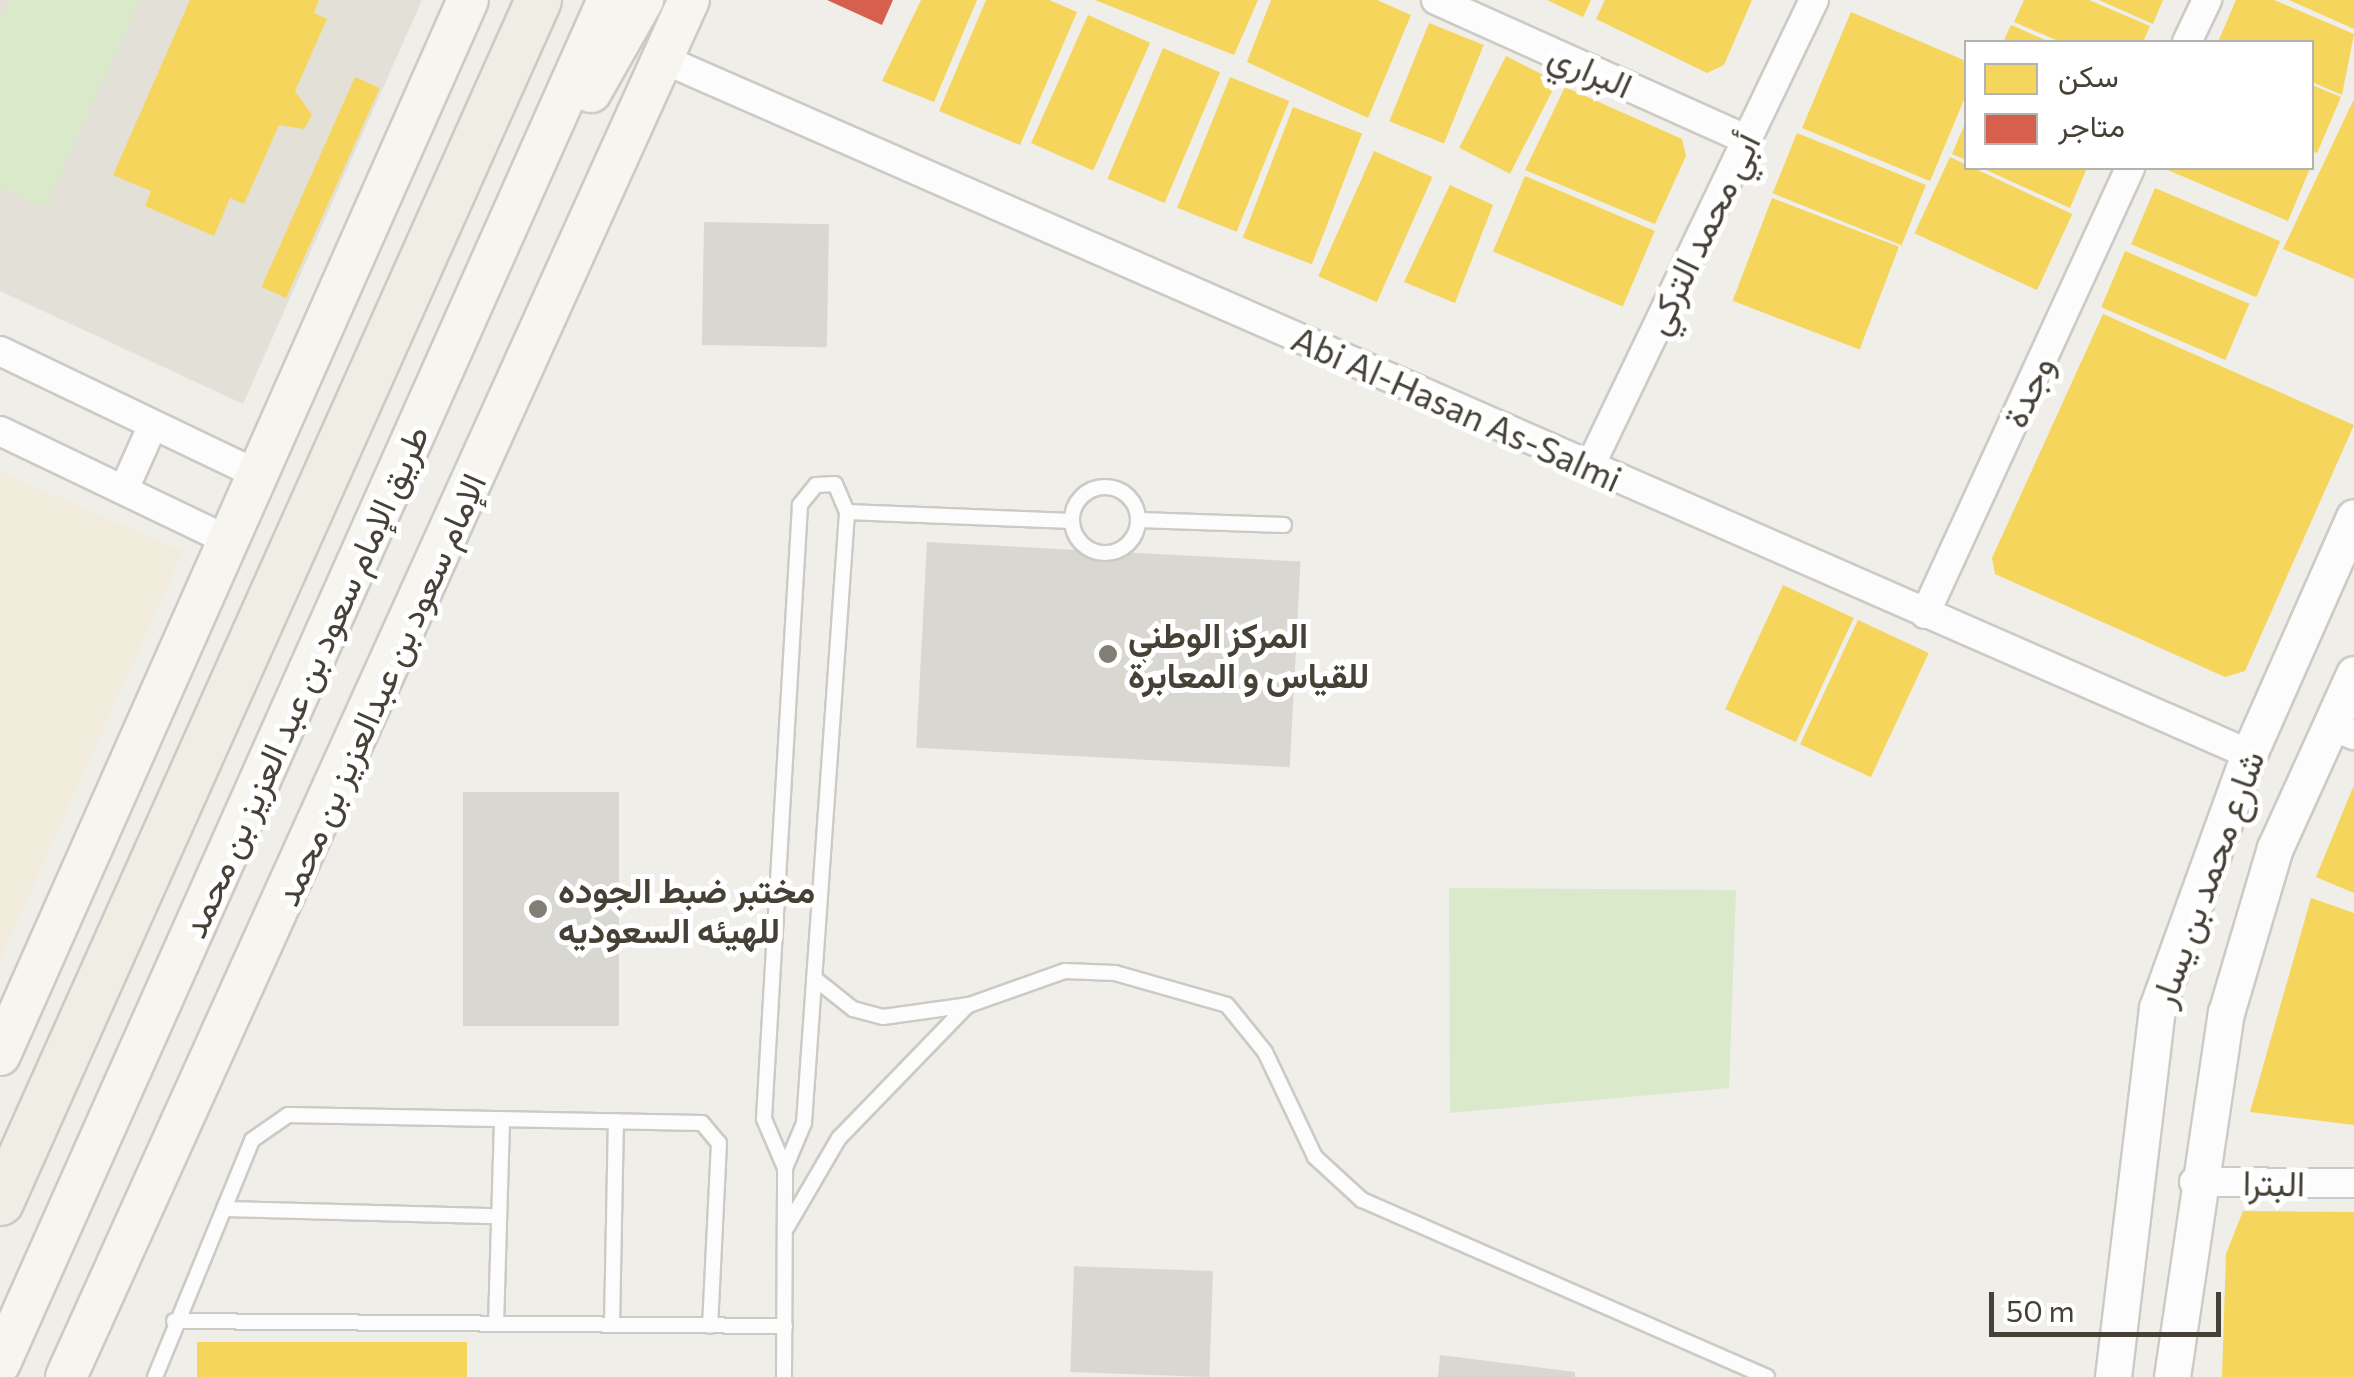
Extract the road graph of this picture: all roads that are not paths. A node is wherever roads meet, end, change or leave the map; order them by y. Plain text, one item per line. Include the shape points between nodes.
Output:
1 (468, 0) edge
2 (538, 0) edge
3 (608, 0) edge
4 (643, 0) edge
5 (689, 0) edge
6 (1436, 0) edge
7 (1814, 0) edge
8 (2207, 0) edge
9 (2188, 40) edge
10 (665, 60) junction
11 (1746, 139) junction
12 (2129, 170) edge
13 (492, 259) junction
14 (0, 352) edge
15 (152, 427) junction
16 (0, 431) edge
17 (1590, 466) junction
18 (261, 476) junction
19 (125, 487) junction
20 (846, 512) junction
21 (2354, 517) edge
22 (1139, 520) junction
23 (1072, 521) junction
24 (1284, 526) dead end
25 (232, 542) junction
26 (1924, 614) junction
27 (2354, 674) edge
28 (2342, 730) edge
29 (2249, 754) junction
30 (814, 978) junction
31 (968, 1005) junction
32 (0, 1056) edge
33 (502, 1118) junction
34 (616, 1121) junction
35 (785, 1168) junction
36 (2194, 1182) junction
37 (2354, 1183) edge
38 (0, 1202) edge
39 (224, 1209) junction
40 (498, 1216) junction
41 (785, 1231) junction
42 (174, 1321) junction
43 (496, 1324) junction
44 (612, 1325) junction
45 (710, 1326) junction
46 (784, 1326) junction
47 (0, 1363) edge
48 (66, 1377) edge
49 (155, 1377) edge
50 (784, 1377) edge
51 (1767, 1377) edge
52 (2113, 1377) edge
53 (2172, 1377) edge

1 - 18 main road
2 - 38 main road, طريق الإمام سعود بن عبد العزيز بن محمد
3 - 13 main road, طريق الإمام سعود بن عبد العزيز بن محمد
4 - 13 main road
5 - 10 main road, الإمام سعود بن عبدالعزيز بن محمد
6 - 11 street, البراري
7 - 11 street, أبي محمد التركي
8 - 9 street
10 - 17 street, Abi Al-Hasan As-Salmi
10 - 48 main road, الإمام سعود بن عبدالعزيز بن محمد
11 - 17 street, أبي محمد التركي
12 - 26 street, وجدة
13 - 47 main road, طريق الإمام سعود بن عبد العزيز بن محمد
14 - 15 street
15 - 18 street
15 - 19 street
16 - 19 street
17 - 26 street, Abi Al-Hasan As-Salmi
18 - 25 main road
19 - 25 street
20 - 23 lane
20 - 30 lane
20 - 35 lane via 836,484 816,485 800,505 764,1119
21 - 29 street, شارع محمد بن يسار
22 - 23 lane via 1134,538 1100,554 1082,546
22 - 23 lane via 1119,489 1100,486 1082,494
22 - 24 lane
25 - 32 main road
26 - 29 street, Abi Al-Hasan As-Salmi
27 - 28 street, شارع محمد بن يسار
28 - 36 street, شارع محمد بن يسار via 2275,848 2226,1014
29 - 52 street, شارع محمد بن يسار via 2157,1008
30 - 31 lane via 853,1010 883,1017
30 - 35 lane via 804,1123
31 - 41 lane via 839,1138
31 - 51 lane via 1065,971 1115,972 1227,1005 1266,1052 1315,1157 1362,1200
33 - 34 lane
33 - 39 lane via 288,1115 252,1140
33 - 40 lane
34 - 44 lane
34 - 45 lane via 702,1123 720,1143
35 - 41 lane
36 - 37 street, البترا
36 - 53 street, شارع محمد بن يسار
39 - 40 lane
39 - 42 lane
40 - 43 lane
41 - 46 lane
42 - 43 lane
42 - 49 lane
43 - 44 lane
44 - 45 lane
45 - 46 lane
46 - 50 lane

